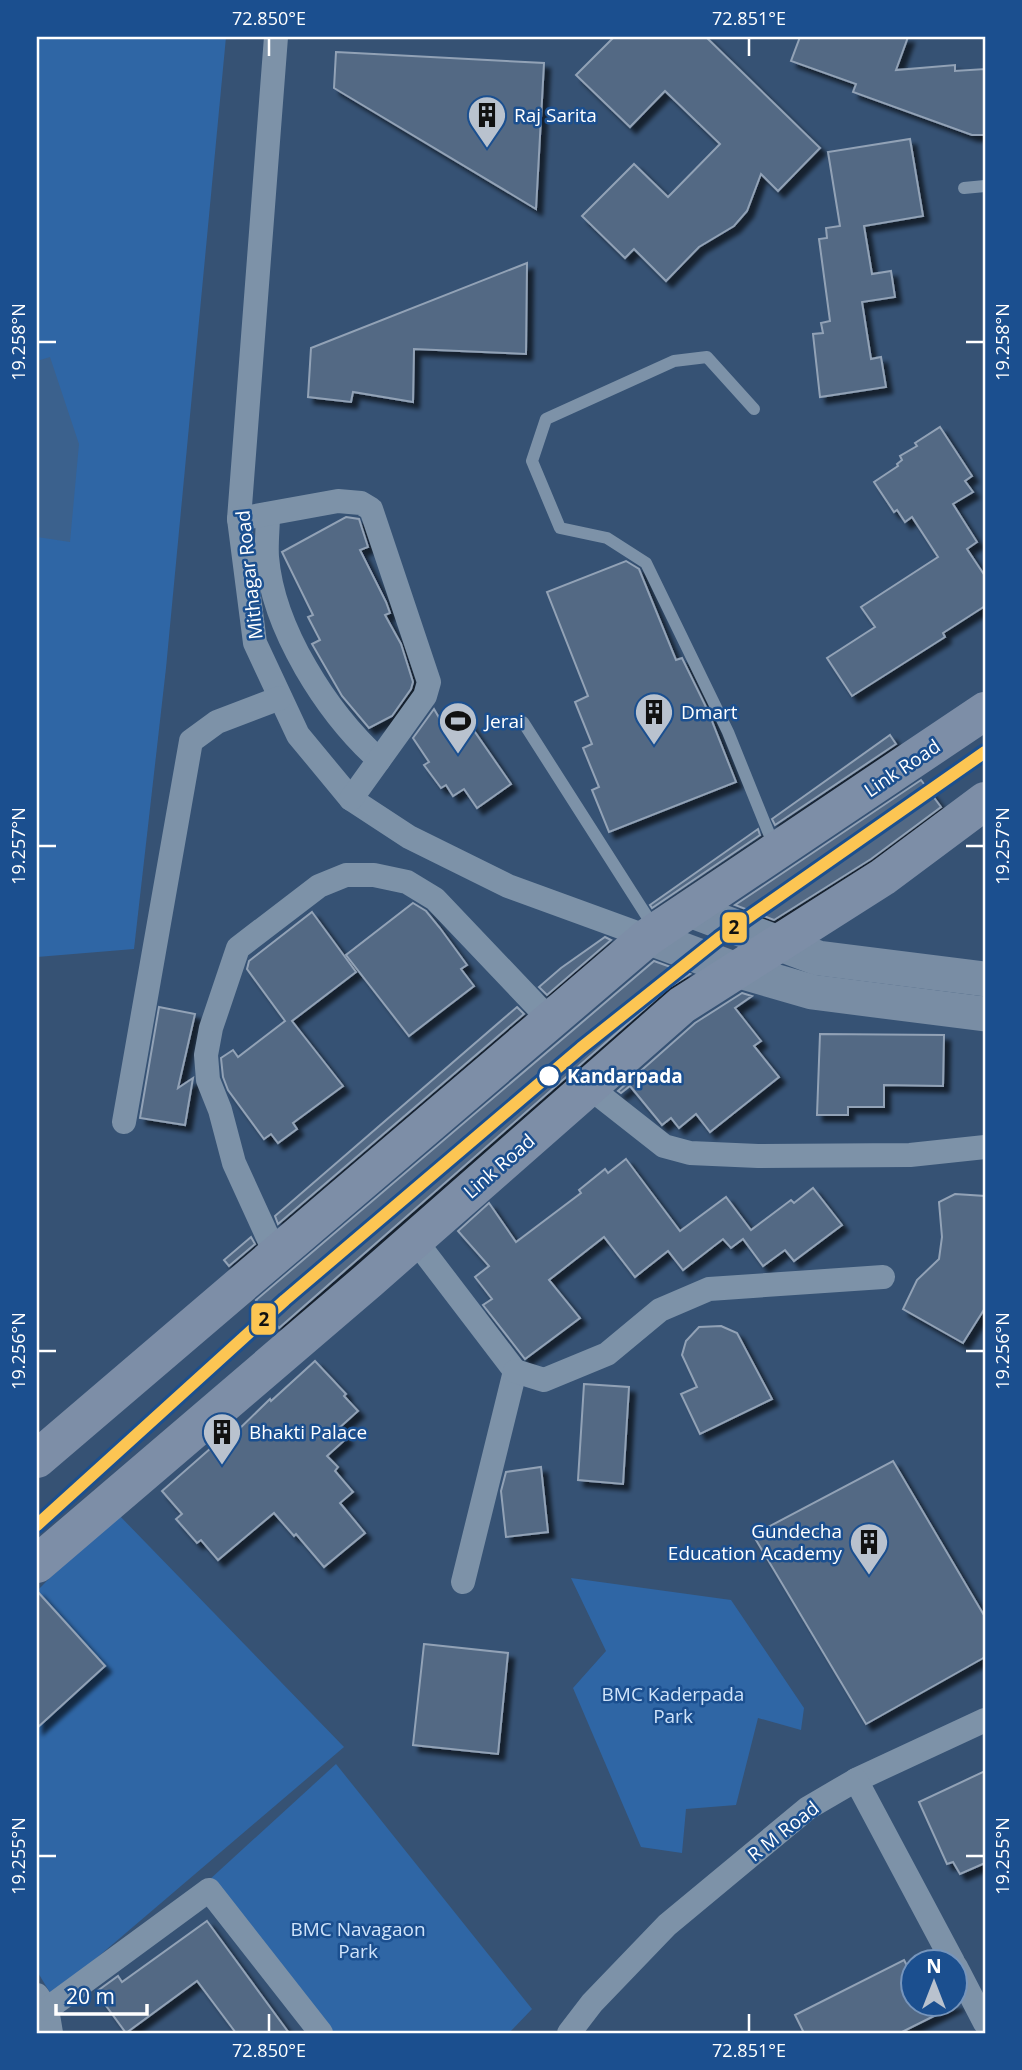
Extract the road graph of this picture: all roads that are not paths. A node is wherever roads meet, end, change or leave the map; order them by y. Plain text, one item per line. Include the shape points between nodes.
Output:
1 (276, 37) edge
2 (985, 186) edge
3 (964, 188) dead end
4 (754, 409) dead end
5 (268, 514) junction
6 (239, 519) junction
7 (280, 698) junction
8 (985, 711) edge
9 (523, 722) dead end
10 (379, 760) junction
11 (351, 799) junction
12 (985, 801) edge
13 (777, 853) junction
14 (690, 910) junction
15 (652, 934) junction
16 (779, 943) junction
17 (736, 970) junction
18 (985, 979) edge
19 (985, 1014) edge
20 (551, 1021) junction
21 (589, 1087) junction
22 (124, 1122) dead end
23 (985, 1147) edge
24 (415, 1240) junction
25 (276, 1255) junction
26 (883, 1277) dead end
27 (515, 1371) junction
28 (37, 1459) edge
29 (37, 1564) edge
30 (463, 1582) dead end
31 (985, 1720) edge
32 (856, 1780) junction
33 (946, 1948) edge
34 (970, 1994) edge
35 (45, 2013) edge
36 (985, 2023) edge
37 (321, 2033) edge
38 (569, 2033) edge

1 - 6 street, Mithagar Road
2 - 3 lane
4 - 13 lane via 707,357 674,361 547,419 532,461 560,528 607,538 646,563 728,732
5 - 6 street
5 - 10 street via 267,557 284,622 320,691
5 - 10 street via 338,501 361,503 370,509 429,682 425,696
6 - 7 street, Mithagar Road via 254,643
7 - 11 street, Mithagar Road via 298,735
7 - 22 street via 217,722 191,741
8 - 13 main road, Link Road
9 - 15 lane
10 - 11 street
11 - 15 street, Mithagar Road via 409,837 508,886
12 - 16 main road, Link Road via 883,877
13 - 14 main road, Link Road
14 - 15 main road, Link Road
14 - 16 main road
15 - 17 main road
15 - 20 main road, Link Road
16 - 17 main road, Link Road
16 - 18 main road via 818,958
17 - 19 main road via 812,992
17 - 21 main road, Link Road via 682,1006
20 - 25 main road, Link Road
20 - 25 street via 435,900 407,882 346,875 319,886 238,948 211,1028 208,1080 234,1163
21 - 23 street via 664,1146 690,1153 910,1155
21 - 24 main road, Link Road
24 - 27 street
24 - 29 main road, Link Road
25 - 28 main road, Link Road
26 - 27 street via 709,1289 660,1310 607,1354 544,1380
27 - 30 street
31 - 32 street, R M Road
32 - 33 street
32 - 38 street, R M Road via 808,1808 667,1925
34 - 36 street
35 - 37 street via 209,1890

